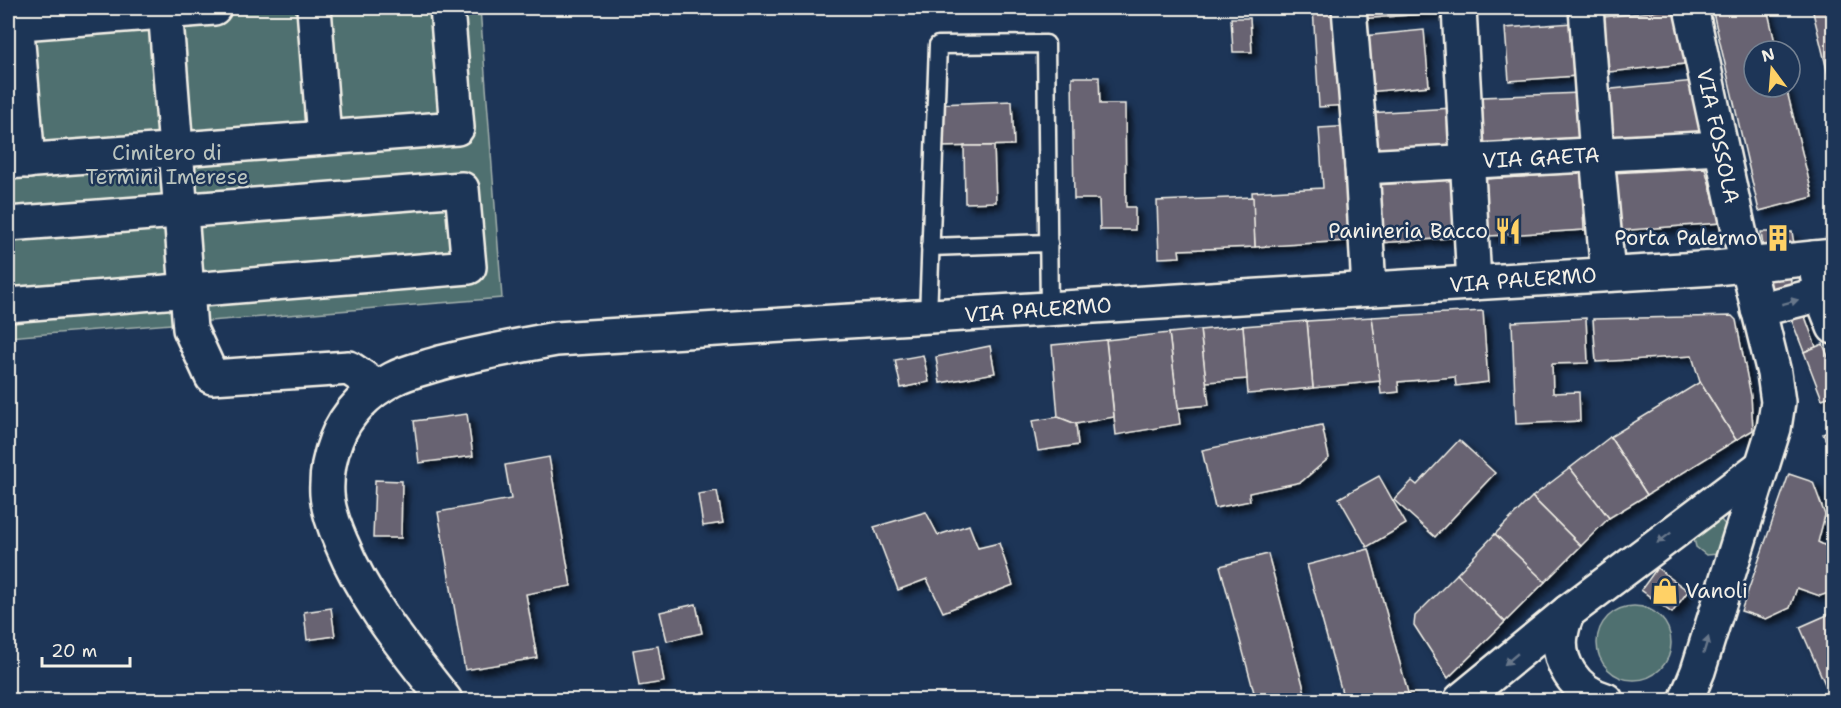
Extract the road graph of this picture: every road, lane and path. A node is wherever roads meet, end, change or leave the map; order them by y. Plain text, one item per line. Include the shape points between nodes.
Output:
1 (214, 8) edge
2 (314, 8) edge
3 (447, 8) edge
4 (1349, 8) edge
5 (1459, 8) edge
6 (1586, 8) edge
7 (1691, 8) edge
8 (165, 9) edge
9 (13, 18) edge
10 (324, 138) junction
11 (1720, 148) junction
12 (176, 149) junction
13 (1597, 155) junction
14 (18, 162) edge
15 (1468, 162) junction
16 (1362, 167) junction
17 (180, 210) junction
18 (8, 224) edge
19 (1048, 243) junction
20 (930, 247) junction
21 (1824, 257) edge
22 (1747, 264) junction
23 (1608, 274) junction
24 (1474, 283) junction
25 (186, 289) junction
26 (1369, 289) junction
27 (1821, 294) junction
28 (8, 305) edge
29 (1049, 309) junction
30 (1758, 310) junction
31 (928, 316) junction
32 (1833, 327) edge
33 (377, 387) junction
34 (1762, 466) junction
35 (1698, 513) junction
36 (1736, 550) junction
37 (1568, 612) junction
38 (445, 700) edge
39 (1461, 700) edge
40 (1606, 700) edge
41 (1686, 700) edge

1 - 8 street
2 - 10 street
3 - 10 street via 457,128
4 - 16 street
5 - 15 street
6 - 13 street
7 - 11 street, VIA FOSSOLA
8 - 9 street
8 - 12 street
9 - 14 street
10 - 12 street
11 - 13 street, VIA GAETA
11 - 22 street, VIA FOSSOLA
12 - 14 street
12 - 17 street
13 - 15 street, VIA GAETA
13 - 23 street
15 - 16 street, VIA GAETA
15 - 24 street
16 - 26 street
17 - 18 street
17 - 25 street
17 - 25 street via 462,189 469,267
19 - 20 lane
19 - 20 lane via 1046,44 938,45
19 - 29 lane
20 - 31 lane
21 - 22 street, VIA PALERMO
21 - 27 street
22 - 23 street, VIA PALERMO
22 - 30 street, VIA FOSSOLA
23 - 24 street, VIA PALERMO
24 - 26 street, VIA PALERMO
25 - 28 street
25 - 33 street via 190,328 212,376 349,368
26 - 29 street, VIA PALERMO
30 -> 27 street
27 - 32 street
29 - 31 street, VIA PALERMO
30 - 34 street, VIA FOSSOLA via 1778,402
31 - 33 street, VIA PALERMO via 556,339 486,351 415,370
33 - 38 street, VIA PALERMO via 348,417 331,454 327,474 331,515 347,557 378,613
34 - 35 street
34 - 36 street, VIA FOSSOLA
35 - 36 street via 1712,509 1728,515 1737,530
35 -> 37 street
41 -> 36 street, VIA FOSSOLA
37 -> 39 street
37 - 40 street via 1561,631 1561,652 1568,671 1580,687

